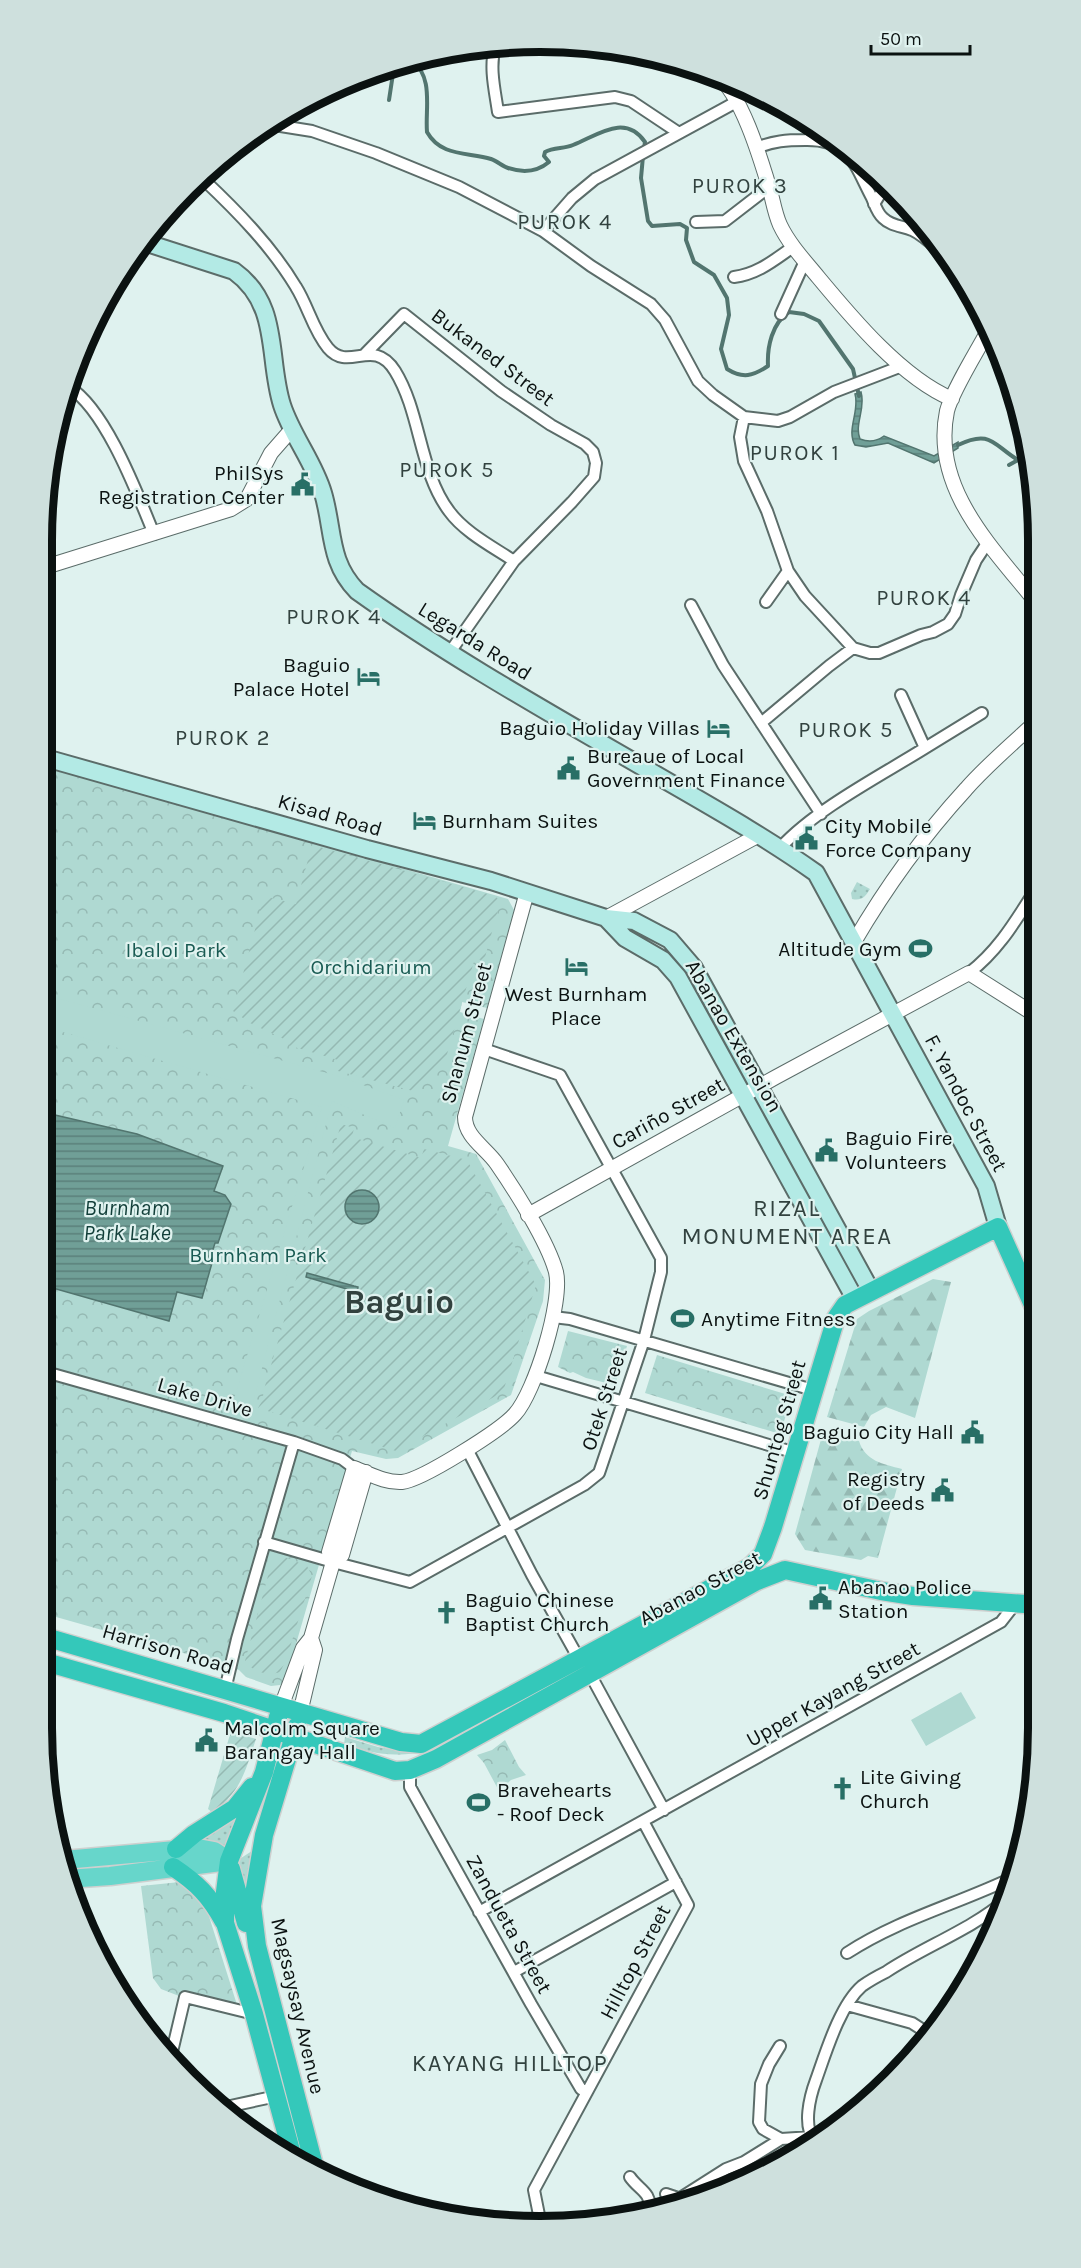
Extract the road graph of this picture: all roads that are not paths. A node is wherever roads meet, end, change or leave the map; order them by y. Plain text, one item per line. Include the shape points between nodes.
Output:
1 (492, 56) edge
2 (730, 91) edge
3 (738, 102) junction
4 (285, 125) edge
5 (679, 133) junction
6 (820, 141) edge
7 (756, 148) junction
8 (857, 169) edge
9 (208, 184) edge
10 (769, 187) junction
11 (882, 191) edge
12 (874, 204) junction
13 (696, 222) dead end
14 (915, 228) edge
15 (911, 230) junction
16 (543, 231) junction
17 (928, 243) edge
18 (152, 245) edge
19 (793, 247) junction
20 (805, 261) junction
21 (734, 277) dead end
22 (781, 314) dead end
23 (984, 338) edge
24 (365, 354) junction
25 (902, 366) junction
26 (76, 392) edge
27 (952, 399) junction
28 (744, 417) junction
29 (292, 429) junction
30 (154, 534) junction
31 (988, 542) junction
32 (514, 561) junction
33 (52, 565) edge
34 (788, 572) junction
35 (1028, 592) edge
36 (766, 602) dead end
37 (691, 604) dead end
38 (853, 648) junction
39 (450, 652) junction
40 (901, 695) dead end
41 (982, 713) dead end
42 (761, 723) junction
43 (1028, 730) edge
44 (925, 748) junction
45 (52, 760) edge
46 (821, 814) junction
47 (759, 835) junction
48 (781, 848) junction
49 (527, 892) junction
50 (1028, 902) edge
51 (606, 918) junction
52 (854, 942) junction
53 (969, 973) junction
54 (700, 978) junction
55 (684, 987) junction
56 (1028, 1011) edge
57 (892, 1013) junction
58 (484, 1049) junction
59 (759, 1086) junction
60 (743, 1095) junction
61 (611, 1168) junction
62 (817, 1191) junction
63 (801, 1201) junction
64 (528, 1215) junction
65 (998, 1227) junction
66 (1028, 1294) edge
67 (863, 1295) junction
68 (553, 1317) junction
69 (644, 1340) junction
70 (52, 1374) edge
71 (536, 1376) junction
72 (813, 1390) junction
73 (625, 1401) junction
74 (294, 1442) junction
75 (467, 1449) junction
76 (796, 1453) junction
77 (360, 1470) junction
78 (508, 1527) junction
79 (773, 1527) junction
80 (264, 1542) junction
81 (333, 1562) junction
82 (750, 1567) joint
83 (785, 1570) junction
84 (1015, 1604) junction
85 (1028, 1605) edge
86 (677, 1616) junction
87 (311, 1638) junction
88 (52, 1639) edge
89 (579, 1659) junction
90 (52, 1664) edge
91 (590, 1674) junction
92 (225, 1690) junction
93 (281, 1707) junction
94 (300, 1713) junction
95 (275, 1729) junction
96 (294, 1736) junction
97 (410, 1770) junction
98 (264, 1772) junction
99 (664, 1810) junction
100 (643, 1821) junction
101 (264, 1835) junction
102 (174, 1858) junction
103 (71, 1860) edge
104 (229, 1861) junction
105 (76, 1878) edge
106 (676, 1882) junction
107 (1004, 1882) edge
108 (479, 1912) junction
109 (992, 1912) edge
110 (225, 1923) junction
111 (257, 1946) junction
112 (847, 1953) dead end
113 (514, 1972) junction
114 (847, 2005) junction
115 (254, 2014) junction
116 (923, 2030) edge
117 (780, 2046) dead end
118 (173, 2048) edge
119 (587, 2092) junction
120 (277, 2096) junction
121 (232, 2106) edge
122 (812, 2133) edge
123 (781, 2139) junction
124 (802, 2139) edge
125 (288, 2145) edge
126 (312, 2158) edge
127 (630, 2177) dead end
128 (689, 2192) edge
129 (666, 2194) dead end
130 (673, 2197) edge
131 (651, 2203) edge
132 (539, 2216) edge

1 - 5 street via 498,112 615,97 631,101
2 - 3 street
3 - 5 street
3 - 7 street
4 - 16 street via 375,153 459,187
5 - 16 street via 595,179
6 - 7 street via 774,141
7 - 10 street
8 - 12 street
9 - 24 street via 261,239 296,287 326,346 334,354
10 - 13 street via 725,221
10 - 19 street via 780,224
11 - 12 street
12 - 15 street via 889,223
14 - 15 street
15 - 17 street
16 - 28 street via 651,304 672,332 698,381
18 - 29 main road, Legarda Road via 234,271 246,279 266,314 282,405
19 - 20 street
19 - 21 street via 749,275
20 - 22 street
20 - 25 street
23 - 27 street
24 - 32 street via 385,358 401,383 434,484 450,513
24 - 32 street, Bukaned Street via 404,314 501,392 592,452 596,462 594,477
25 - 27 street
25 - 28 street via 834,392 778,421
26 - 30 street via 117,449
27 - 31 street via 947,419 948,463 957,494
28 - 34 street via 740,437 744,461
29 - 30 street via 271,453 247,499 231,509
29 - 39 main road, Legarda Road via 323,494 337,562 345,579 357,591
30 - 33 street
31 - 35 street
31 - 38 street via 948,624 879,652
32 - 39 street, Bukaned Street
34 - 36 street
34 - 38 street
37 - 42 street via 723,665
38 - 42 street
39 - 47 main road, Legarda Road
40 - 44 street
41 - 44 street
42 - 46 street
43 - 52 street via 967,788 926,835 873,908
44 - 46 street
45 - 49 main road, Kisad Road
46 - 48 street
47 - 48 main road, Legarda Road
47 - 51 street
48 - 52 main road, Legarda Road via 816,873
49 - 51 main road, Kisad Road
49 - 58 street, Shanum Street
50 - 53 street via 1003,941
51 - 54 main road, Abanao Extension via 634,921 659,933 679,948
51 - 55 main road, Abanao Extension via 625,938 663,960
52 - 57 main road, Legarda Road
53 - 56 street
53 - 57 street, Cariño Street
54 - 55 main road
54 - 59 main road, Abanao Extension
55 - 60 main road, Abanao Extension
57 - 59 street, Cariño Street
57 - 65 main road, F. Yandoc Street via 986,1186
58 - 61 street, Otek Street via 560,1075
58 - 64 street, Shanum Street via 465,1127 496,1162
59 - 60 street, Cariño Street
59 - 62 main road, Abanao Extension
60 - 61 street, Cariño Street
60 - 63 main road, Abanao Extension
61 - 64 street, Cariño Street
61 - 69 street, Otek Street via 662,1265
62 - 63 main road
62 - 67 main road, Abanao Extension
63 - 67 main road, Abanao Extension
64 - 68 street, Shanum Street via 556,1275
65 - 66 highway, F. Yandoc Street
65 - 67 highway, Shuntog Street
67 - 72 highway, Shuntog Street via 845,1305 836,1318
68 - 69 street
68 - 71 street, Shanum Street
69 - 72 street
69 - 73 street, Otek Street
70 - 74 street, Lake Drive
71 - 73 street
71 - 75 street, Shanum Street via 514,1415
72 - 76 highway, Shuntog Street
73 - 76 street
73 - 78 street, Otek Street via 595,1479
74 - 77 street, Lake Drive via 342,1459
74 - 80 street
75 - 77 street, Shanum Street via 402,1482 382,1480
75 - 78 street
76 - 79 highway, Shuntog Street
77 - 81 street via 342,1555
78 - 81 street, Otek Street via 410,1582
78 - 89 street
79 - 82 highway, Shuntog Street via 763,1554
79 - 83 highway, Shuntog Street via 776,1553
80 - 81 street, Otek Street
80 - 92 street
81 - 87 street
82 - 86 highway, Abanao Street
83 - 84 highway, Abanao Street via 902,1594
83 - 86 highway, Abanao Street
84 - 85 highway, Abanao Street
84 - 99 street, Upper Kayang Street via 1001,1622
86 - 89 highway, Abanao Street
86 - 91 highway, Abanao Street
87 - 93 street via 303,1648
87 - 94 street via 315,1650
88 - 92 highway, Harrison Road
89 - 94 highway, Abanao Street via 421,1744 401,1742
90 - 95 highway
91 - 97 highway, Abanao Street
91 - 99 street
92 - 93 highway, Harrison Road
93 - 94 highway, Abanao Street
93 - 95 highway, Magsaysay Avenue
94 - 96 highway, Magsaysay Avenue
95 - 96 highway
95 - 98 highway, Magsaysay Avenue
96 - 97 highway via 395,1771
96 - 101 highway, Magsaysay Avenue
97 - 108 street, Zandueta Street via 410,1787
98 - 102 highway via 235,1808 194,1834
98 - 104 highway, Magsaysay Avenue
99 - 100 street, Upper Kayang Street
100 - 106 street, Hilltop Street
100 - 108 street, Upper Kayang Street
101 - 104 highway
101 - 111 highway, Magsaysay Avenue via 252,1906
102 - 103 main road
102 - 104 main road via 198,1848 214,1851
102 - 105 main road via 110,1876
102 - 110 highway
104 - 110 highway, Magsaysay Avenue
104 - 111 highway via 246,1923
106 - 113 street
106 - 119 street, Hilltop Street via 688,1905
107 - 112 street via 903,1922
108 - 113 street, Zandueta Street
109 - 114 street via 899,1963 862,1987
110 - 115 highway, Magsaysay Avenue
111 - 126 highway, Magsaysay Avenue
113 - 119 street, Zandueta Street via 581,2089
114 - 116 street via 912,2023
114 - 122 street via 812,2092 808,2113
115 - 118 street via 184,1997
115 - 120 highway, Magsaysay Avenue
117 - 123 street via 761,2084 759,2122 763,2129
119 - 132 street, Hilltop Street via 534,2190
120 - 121 street
120 - 125 highway, Magsaysay Avenue
123 - 124 street
123 - 128 street
127 - 131 street via 649,2195
129 - 130 street

